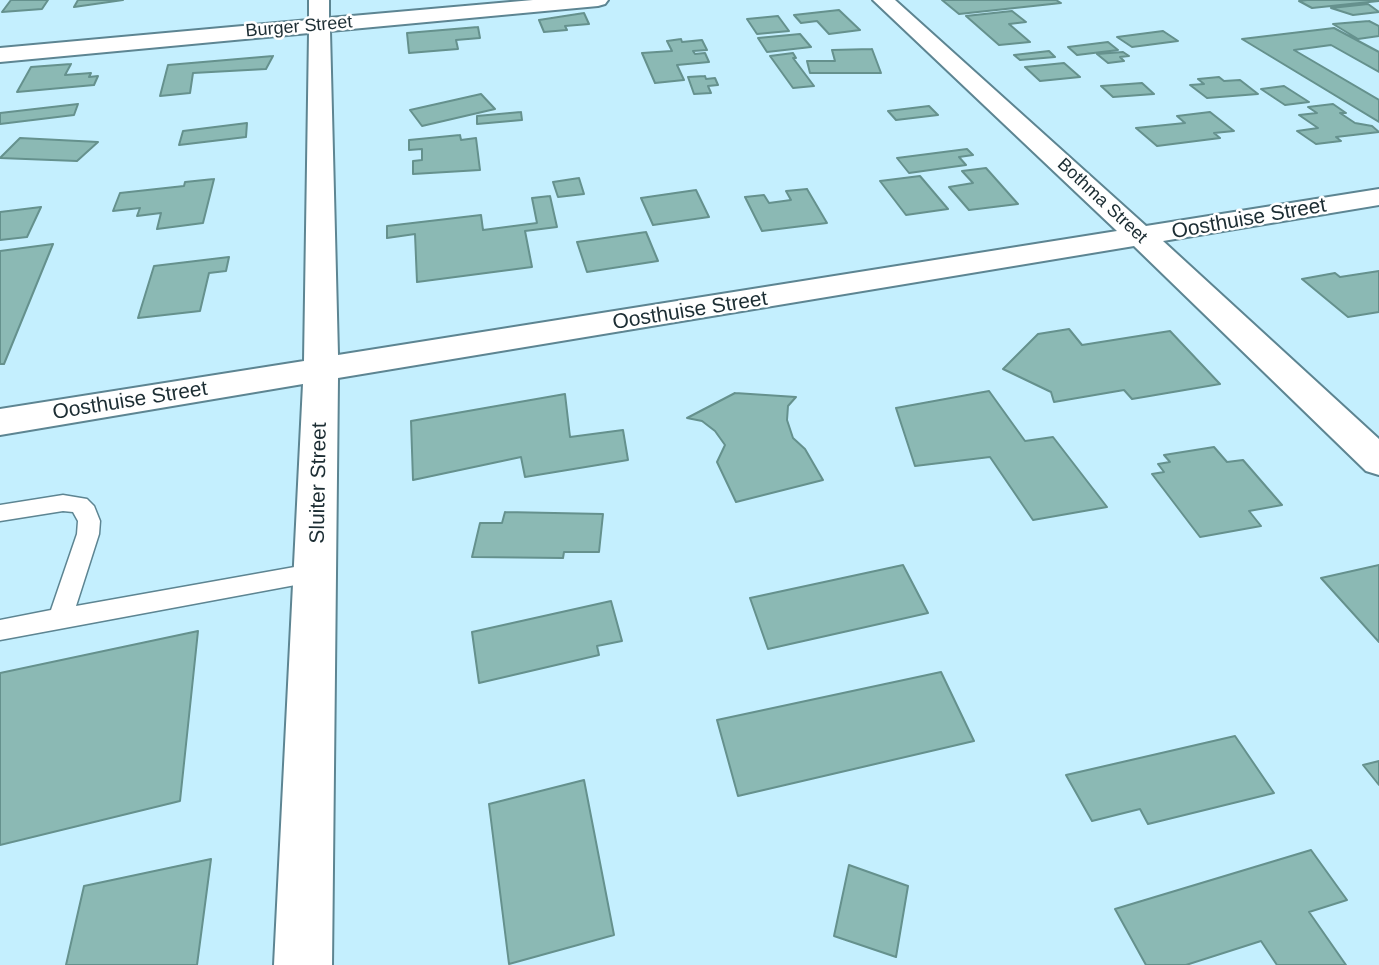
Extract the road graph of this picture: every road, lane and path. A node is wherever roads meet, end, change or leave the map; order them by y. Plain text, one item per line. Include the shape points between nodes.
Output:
1 (431, 0) edge
2 (598, 0) edge
3 (883, 0) edge
4 (318, 12) edge
5 (0, 40) edge
6 (0, 55) edge
7 (1379, 197) edge
8 (1142, 238) junction
9 (321, 370) junction
10 (0, 422) edge
11 (1379, 461) edge
12 (0, 513) edge
13 (317, 572) junction
14 (61, 618) junction
15 (0, 630) edge
16 (303, 965) edge

1 - 4 street, Burger Street
2 - 4 street, Burger Street
3 - 8 street, Bothma Street
4 - 5 street, Burger Street
4 - 6 street, Burger Street
4 - 9 street, Sluiter Street
7 - 8 street, Oosthuise Street
8 - 9 street, Oosthuise Street
8 - 11 street, Bothma Street
9 - 10 street, Oosthuise Street
9 - 13 street, Sluiter Street
12 - 14 lane via 63,503 79,505 86,512 88,534
13 - 14 lane
13 - 16 street, Sluiter Street
14 - 15 lane

